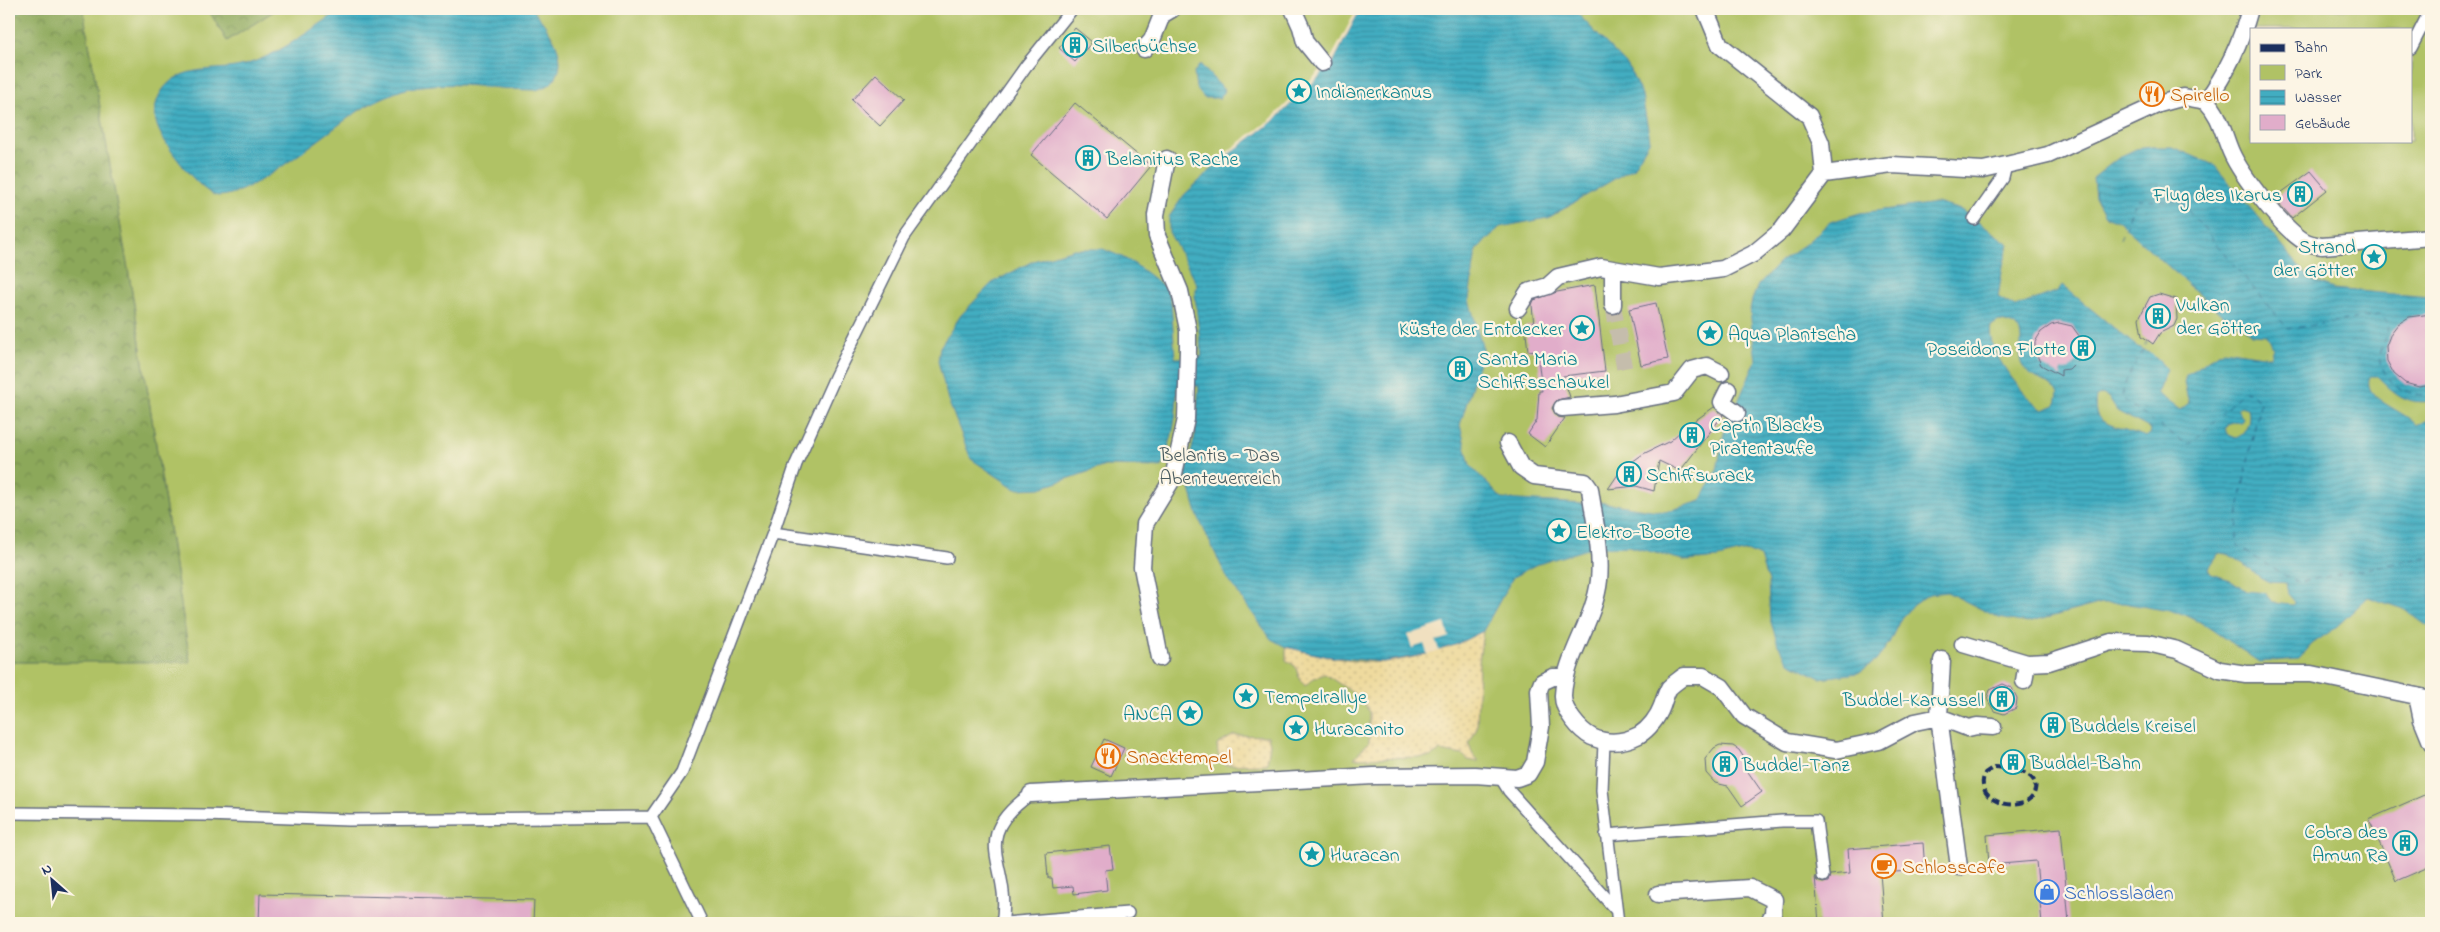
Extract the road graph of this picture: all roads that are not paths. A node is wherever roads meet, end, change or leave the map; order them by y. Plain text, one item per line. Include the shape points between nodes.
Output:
1 (1072, 9) edge
2 (1172, 9) edge
3 (1293, 9) edge
4 (1705, 9) edge
5 (2250, 9) edge
6 (2431, 9) edge
7 (2412, 46) edge
8 (1144, 49) dead end
9 (1322, 64) dead end
10 (2206, 101) junction
11 (1168, 159) dead end
12 (2006, 165) junction
13 (1824, 174) junction
14 (1974, 219) dead end
15 (2431, 237) edge
16 (1613, 271) junction
17 (1613, 305) tunnel mouth
18 (1518, 308) dead end
19 (1721, 373) dead end
20 (1725, 396) dead end
21 (1562, 408) dead end
22 (1737, 412) dead end
23 (1508, 443) dead end
24 (772, 534) junction
25 (947, 558) dead end
26 (1963, 644) dead end
27 (1160, 658) dead end
28 (1942, 660) dead end
29 (2027, 664) junction
30 (1565, 677) junction
31 (2024, 681) dead end
32 (2424, 697) edge
33 (1939, 717) junction
34 (1993, 727) dead end
35 (1604, 742) junction
36 (2431, 742) edge
37 (1501, 778) junction
38 (1031, 794) joint
39 (9, 813) edge
40 (652, 817) junction
41 (1606, 835) junction
42 (1959, 867) dead end
43 (1823, 876) dead end
44 (1658, 894) dead end
45 (1616, 910) junction
46 (1128, 913) dead end
47 (702, 923) edge
48 (1003, 923) edge
49 (1618, 923) edge
50 (1768, 923) edge

1 - 24 lane via 1026,66 904,237 796,464
2 - 8 street via 1162,14 1152,40
3 - 9 street via 1304,42
4 - 13 street via 1720,45 1809,116 1821,143
5 - 10 street via 2231,60
6 - 7 lane
10 - 12 street via 2184,97 2159,104 2048,155
10 - 15 street via 2220,121 2231,153 2241,169 2292,233 2305,242 2322,246
11 - 27 street via 1156,215 1157,236 1180,291 1188,330 1188,350 1186,419 1173,478 1145,524 1142,567
12 - 13 street via 1983,170 1892,165
12 - 14 lane via 2004,178
13 - 16 street via 1782,230 1753,254 1723,269 1659,277
16 - 17 street
16 - 18 street via 1601,267 1558,277 1548,286 1528,292
19 - 21 street via 1707,366 1692,370 1674,393 1614,404
20 - 22 street
23 - 30 street via 1521,467 1534,476 1584,482 1590,489 1599,580 1591,614
24 - 25 lane
24 - 40 lane via 682,772
26 - 29 street
28 - 33 street
29 - 31 street
29 - 32 street via 2049,662 2111,642 2148,643 2177,650 2220,670 2246,674 2311,674
30 - 35 street via 1562,697 1571,716 1585,733
30 - 37 street via 1553,677 1542,682 1539,690 1539,746 1528,774
32 - 36 street via 2422,720
33 - 34 street via 1968,728
33 - 35 street via 1914,722 1879,741 1836,750 1787,742 1744,716 1722,687 1703,676 1684,676 1668,689 1652,724 1623,740
33 - 42 street
35 - 41 lane via 1602,790
37 - 38 street via 1475,775 1374,776
37 - 45 lane via 1509,791
38 - 48 lane via 1007,814 996,834 1004,899
39 - 40 lane via 348,820
40 - 47 lane
41 - 43 lane via 1816,821
41 - 45 lane
44 - 50 street via 1750,888 1774,900 1773,914
45 - 49 lane
46 - 48 lane

